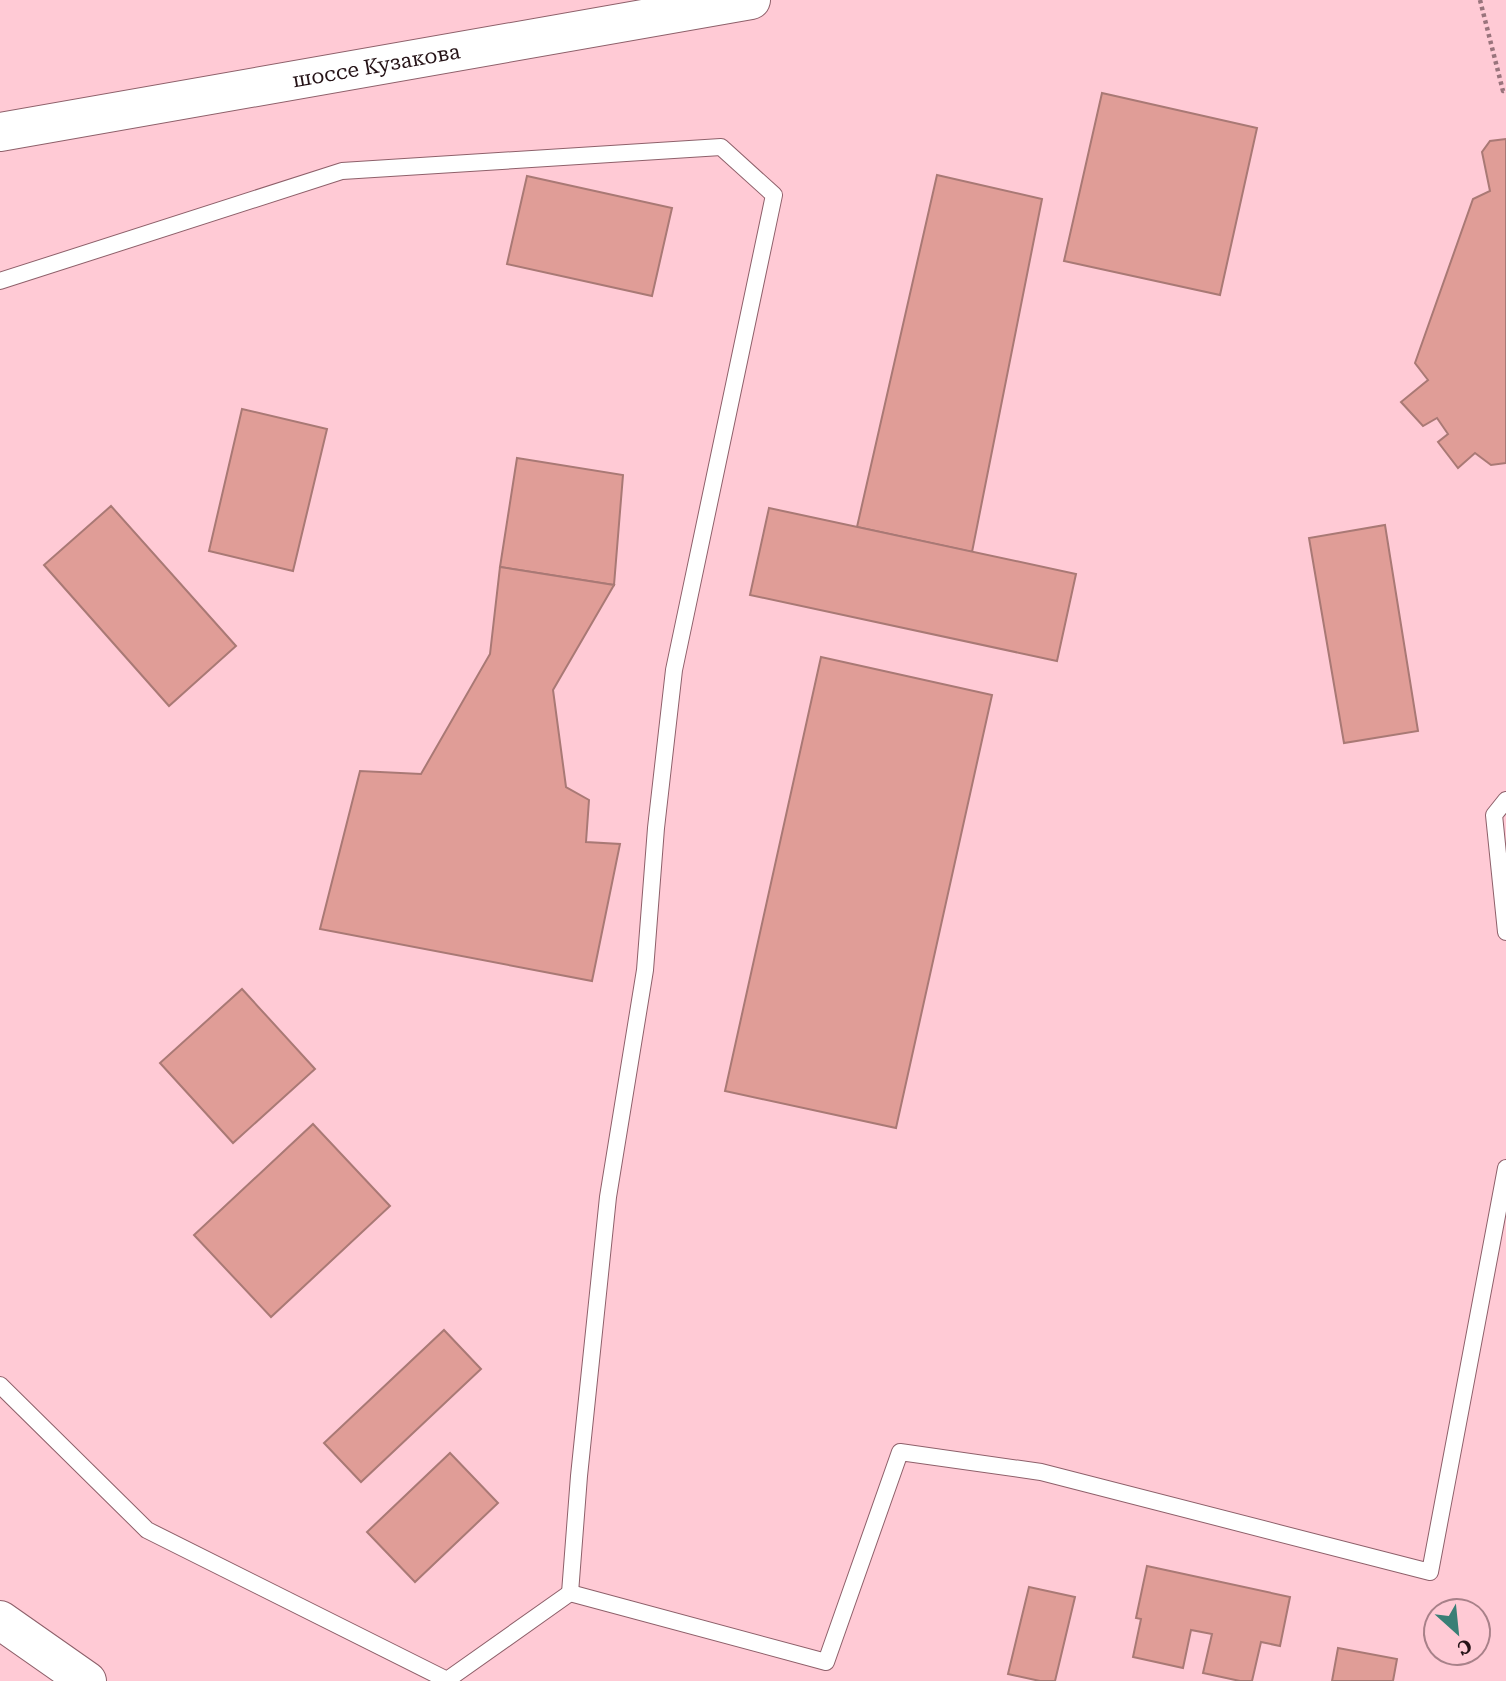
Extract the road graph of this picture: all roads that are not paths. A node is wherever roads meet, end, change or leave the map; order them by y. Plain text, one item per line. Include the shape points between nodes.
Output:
1 (751, 0) edge
2 (0, 132) edge
3 (0, 281) edge
4 (1506, 800) edge
5 (1506, 932) edge
6 (1506, 1168) edge
7 (0, 1385) edge
8 (570, 1592) junction
9 (0, 1620) edge
10 (87, 1681) edge

1 - 2 main road, шоссе Кузакова
3 - 8 lane via 342,171 721,147 774,195 674,670 645,970 608,1197
4 - 5 lane via 1494,815
6 - 8 lane via 1430,1572 1041,1472 900,1452 826,1662
7 - 8 lane via 147,1530 446,1680
9 - 10 main road

